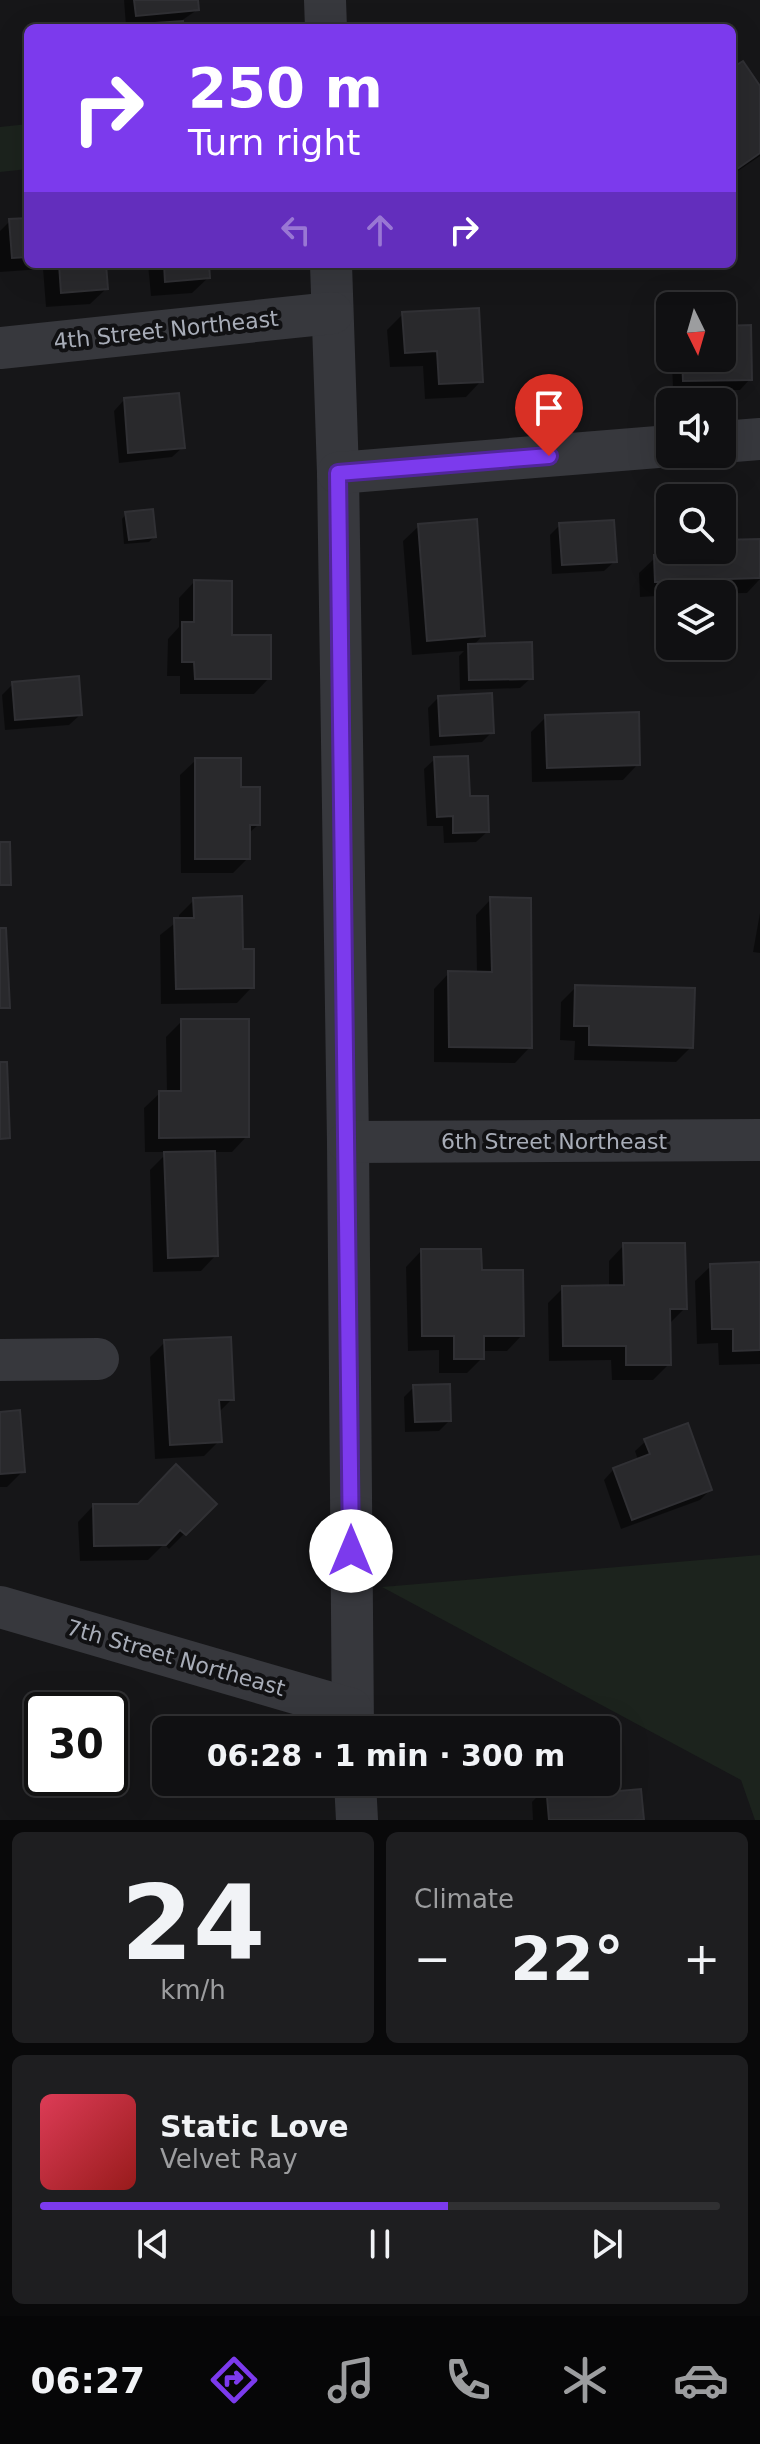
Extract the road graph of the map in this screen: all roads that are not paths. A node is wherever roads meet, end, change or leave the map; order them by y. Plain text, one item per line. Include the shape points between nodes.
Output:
1 (325, 0) edge
2 (326, 24) edge
3 (331, 268) edge
4 (332, 313) junction
5 (0, 348) edge
6 (760, 439) edge
7 (736, 441) edge
8 (656, 447) edge
9 (338, 473) junction
10 (760, 1140) edge
11 (348, 1142) junction
12 (98, 1359) dead end
13 (0, 1360) edge
14 (0, 1607) edge
15 (343, 1716) edge
16 (352, 1716) edge
17 (356, 1796) edge
18 (357, 1820) edge

1 - 2 street
3 - 4 street
4 - 5 street, 4th Street Northeast
4 - 9 street
6 - 7 street
8 - 9 street
9 - 11 street
10 - 11 street, 6th Street Northeast
11 - 16 street
12 - 13 street
14 - 15 street, 7th Street Northeast
17 - 18 street

